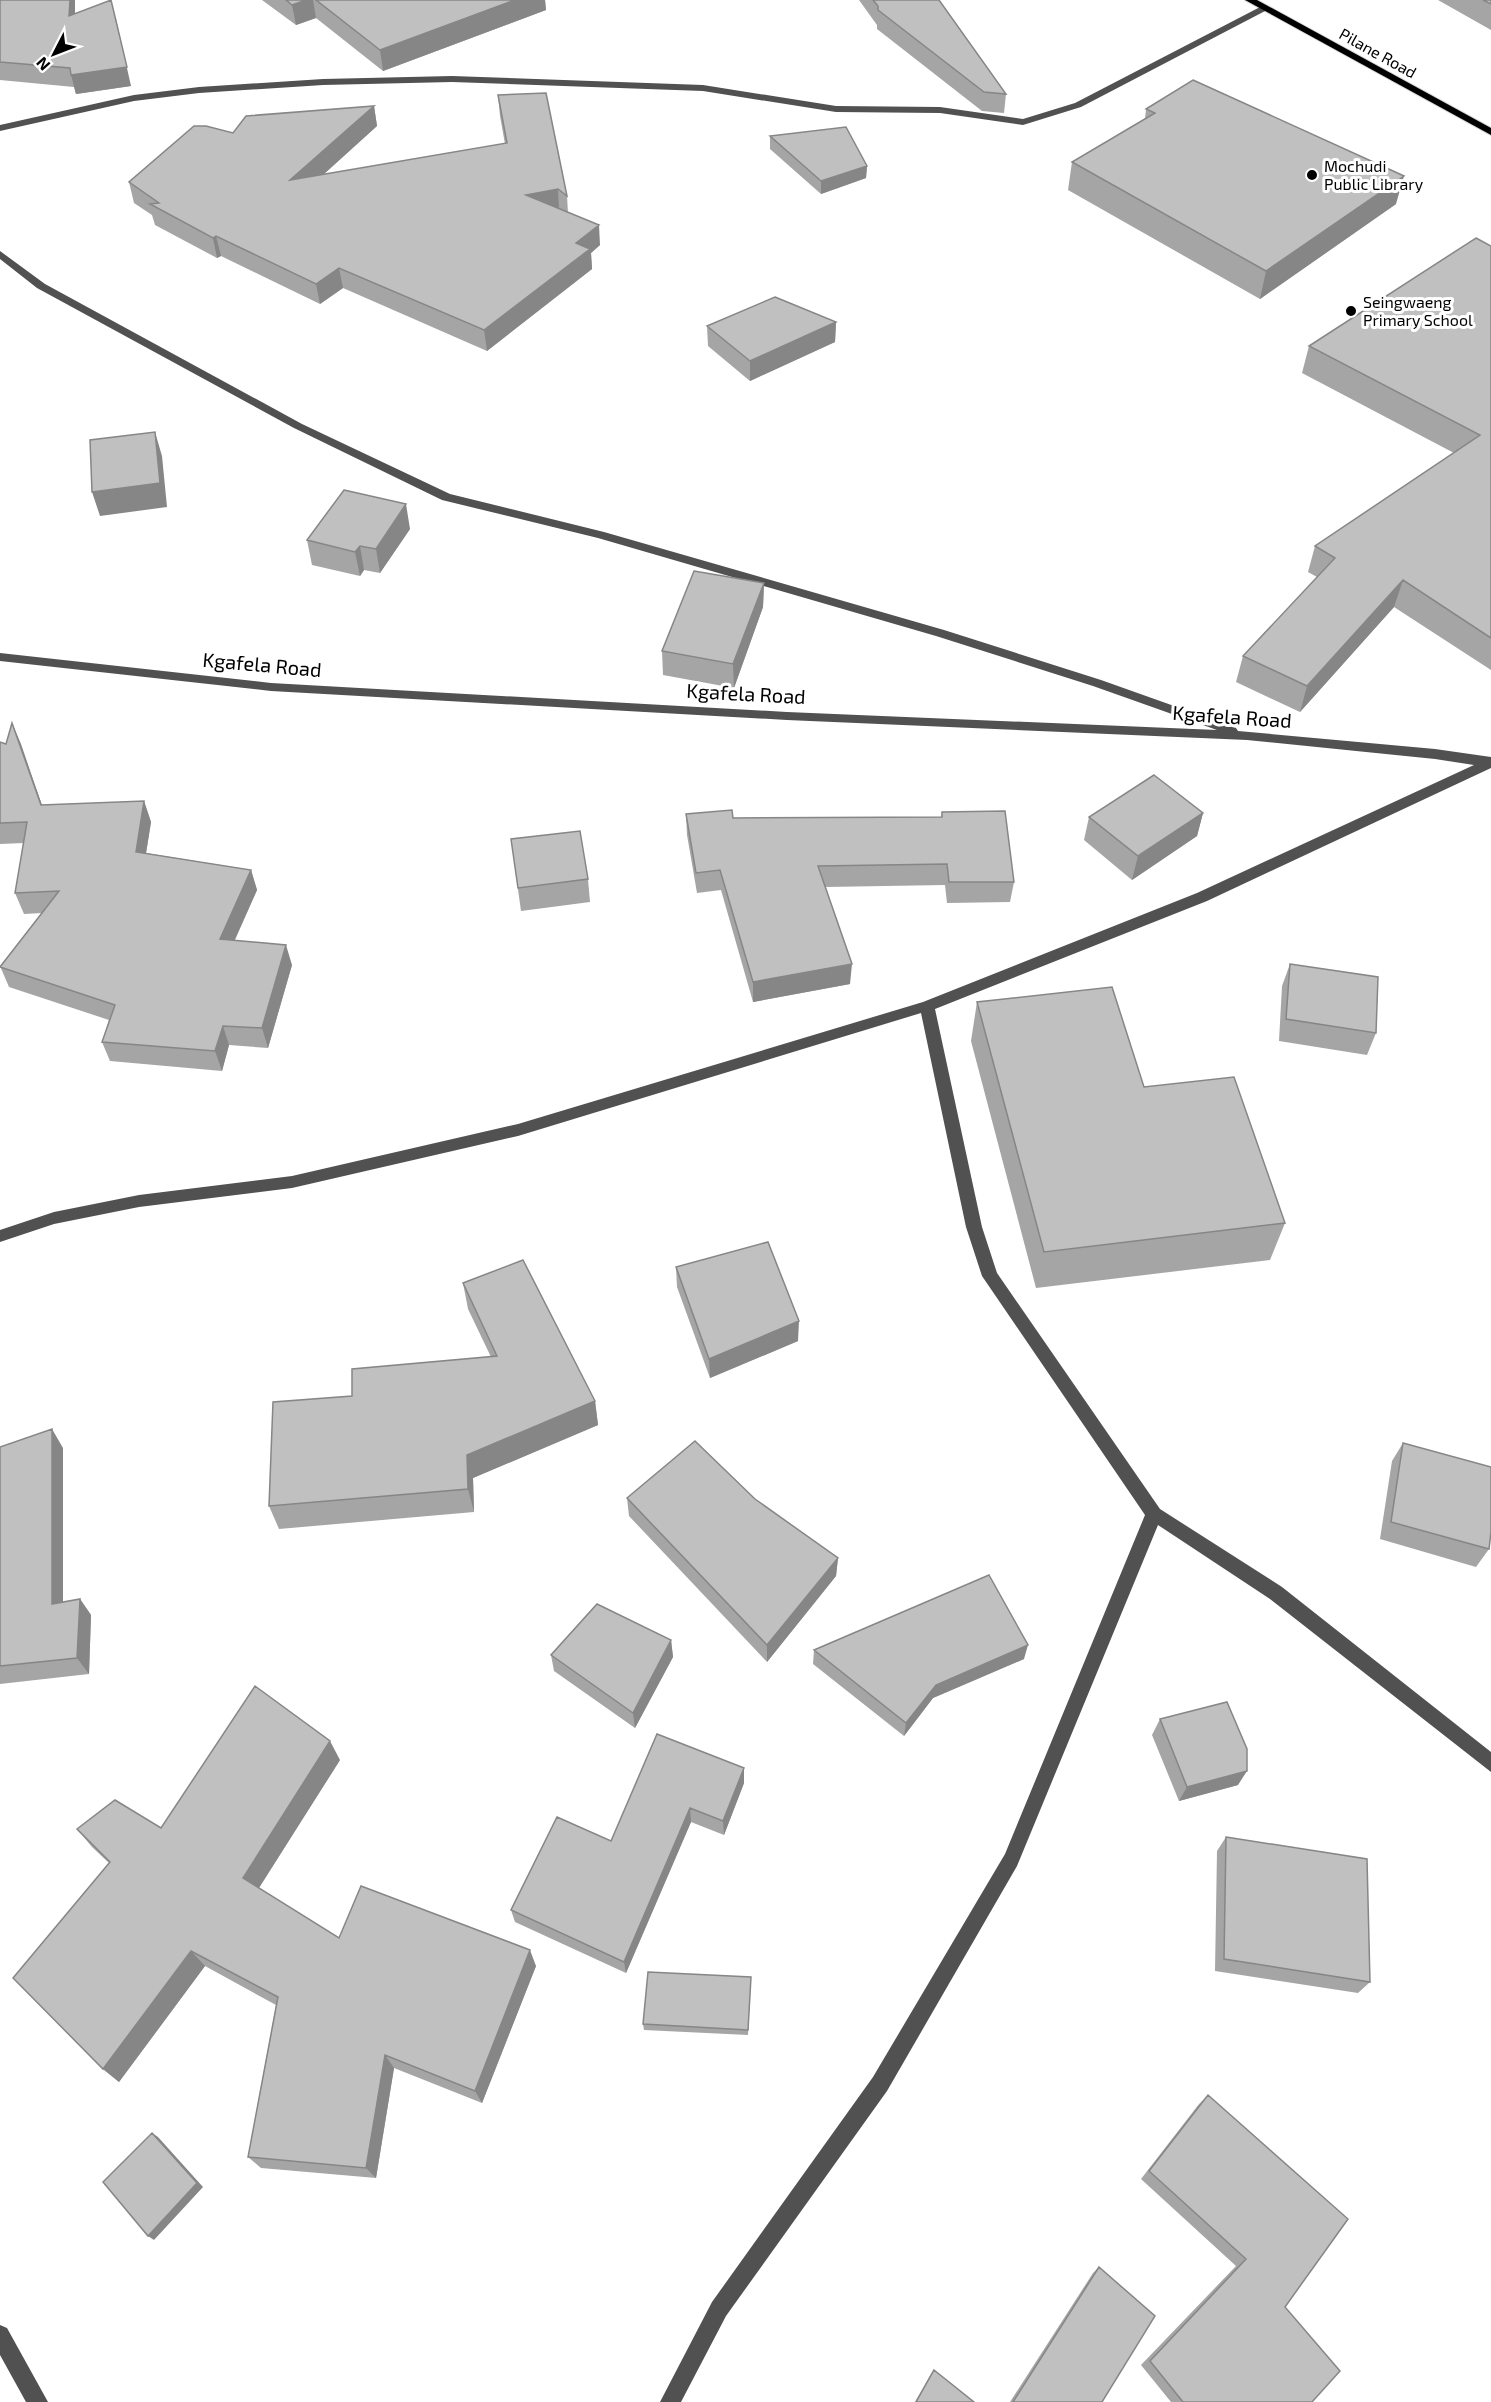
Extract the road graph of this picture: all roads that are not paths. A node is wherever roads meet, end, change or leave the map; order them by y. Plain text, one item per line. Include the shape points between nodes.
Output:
1 (1250, 0) edge
2 (1264, 8) junction
3 (0, 128) edge
4 (1491, 132) edge
5 (0, 254) edge
6 (0, 657) edge
7 (1247, 736) junction
8 (1490, 762) edge
9 (927, 1006) junction
10 (0, 1236) edge
11 (1154, 1514) junction
12 (1491, 1763) edge
13 (0, 2335) edge
14 (38, 2402) edge
15 (670, 2402) edge

1 - 2 main road, Pilane Road
2 - 3 street via 1078,105 1023,122 940,110 836,109 703,88 452,79 199,90 134,98
2 - 4 main road, Pilane Road
5 - 7 street via 51,291 298,426 446,497 600,535 940,633
6 - 7 street, Kgafela Road via 271,687
7 - 8 street, Kgafela Road
8 - 9 street via 1202,897
9 - 10 street via 518,1130 292,1182 54,1218
9 - 11 street via 974,1227 990,1276
11 - 12 street via 1276,1593
11 - 15 street via 1011,1860 880,2084 719,2308
13 - 14 street

